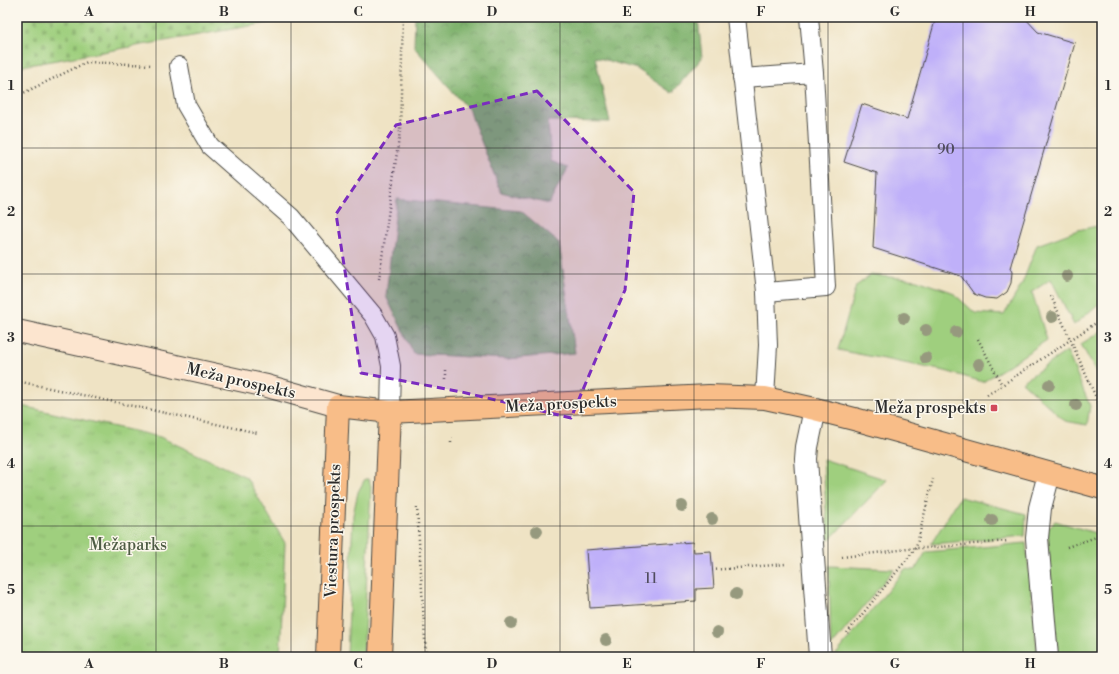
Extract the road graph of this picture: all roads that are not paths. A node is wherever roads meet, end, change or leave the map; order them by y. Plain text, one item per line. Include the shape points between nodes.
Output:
1 (736, 17) edge
2 (809, 17) edge
3 (179, 66) road end
4 (814, 73) junction
5 (742, 78) junction
6 (766, 292) junction
7 (17, 330) edge
8 (765, 398) junction
9 (338, 406) junction
10 (816, 409) junction
11 (390, 412) junction
12 (1049, 474) junction
13 (1102, 488) edge
14 (328, 657) edge
15 (380, 657) edge
16 (820, 657) edge
17 (1047, 657) edge

1 - 5 lane
2 - 4 lane
3 - 11 lane via 186,105 210,146 291,217 374,315 385,336 391,366
4 - 5 lane
4 - 6 lane via 826,287
5 - 6 lane
6 - 8 lane via 768,345
7 - 9 street, Meža prospekts via 267,386
8 - 10 main road, Meža prospekts
8 - 11 main road, Meža prospekts via 709,396
9 - 11 main road, Meža prospekts
9 - 14 main road, Viestura prospekts
10 - 12 main road, Meža prospekts
10 - 16 street via 806,459
11 - 15 main road
12 - 13 main road, Meža prospekts
12 - 17 street via 1040,508 1037,538

